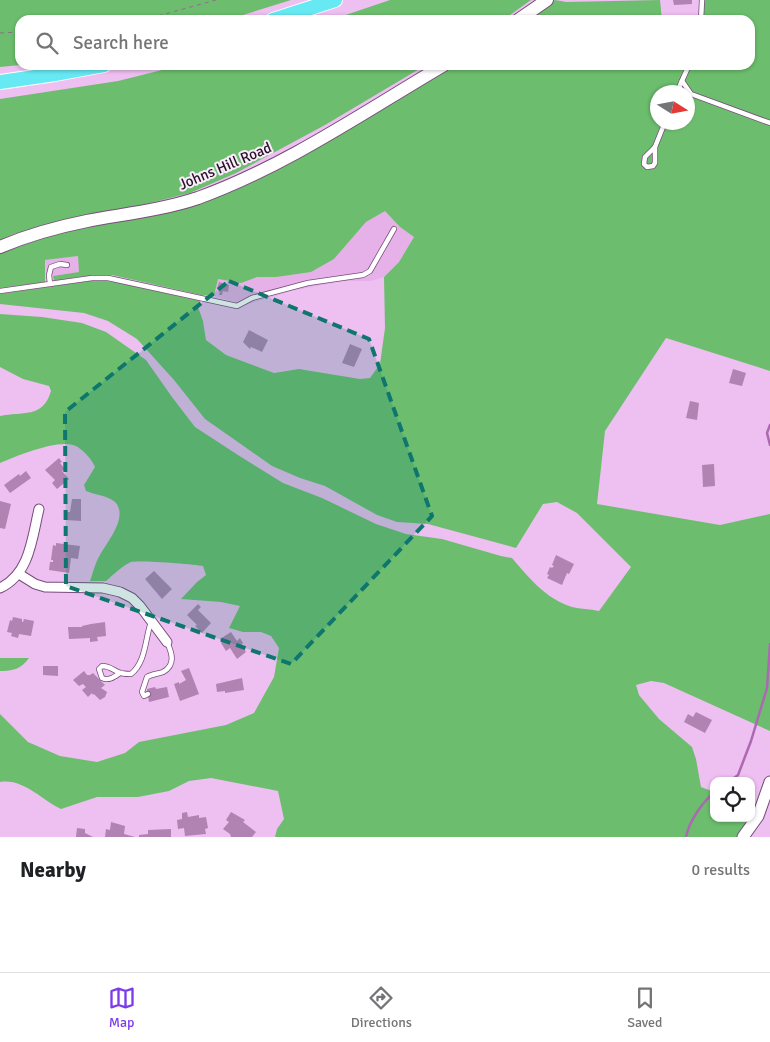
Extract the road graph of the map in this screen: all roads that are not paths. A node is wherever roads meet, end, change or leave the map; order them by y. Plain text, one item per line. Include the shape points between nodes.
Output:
1 (335, 0) edge
2 (547, 0) edge
3 (702, 0) edge
4 (288, 15) edge
5 (525, 15) edge
6 (701, 15) edge
7 (77, 70) edge
8 (436, 70) edge
9 (687, 70) edge
10 (682, 81) junction
11 (0, 82) edge
12 (680, 85) edge
13 (770, 123) edge
14 (662, 130) edge
15 (655, 147) dead end
16 (394, 229) dead end
17 (0, 247) edge
18 (67, 264) dead end
19 (50, 284) junction
20 (0, 291) edge
21 (39, 509) dead end
22 (19, 574) junction
23 (0, 588) edge
24 (152, 621) junction
25 (167, 642) joint
26 (120, 673) dead end
27 (148, 694) dead end
28 (770, 782) edge
29 (743, 837) edge

1 - 4 main road
2 - 5 main road
3 - 6 lane
7 - 11 main road
8 - 17 main road, Johns Hill Road via 326,136 224,187 170,206 57,228
9 - 10 lane
10 - 12 lane
10 - 13 lane via 691,94
14 - 15 lane
16 - 19 lane via 370,271 363,275 308,283 252,298 237,306 108,278
18 - 19 lane via 51,267 48,275
19 - 20 lane
21 - 22 street via 28,557
22 - 23 street
22 - 24 street via 45,588 103,588 120,592 132,598
24 - 25 street
24 - 26 lane via 136,670 131,674
25 - 27 lane via 172,663 164,672 147,677 142,692 144,696
28 - 29 street via 758,816

